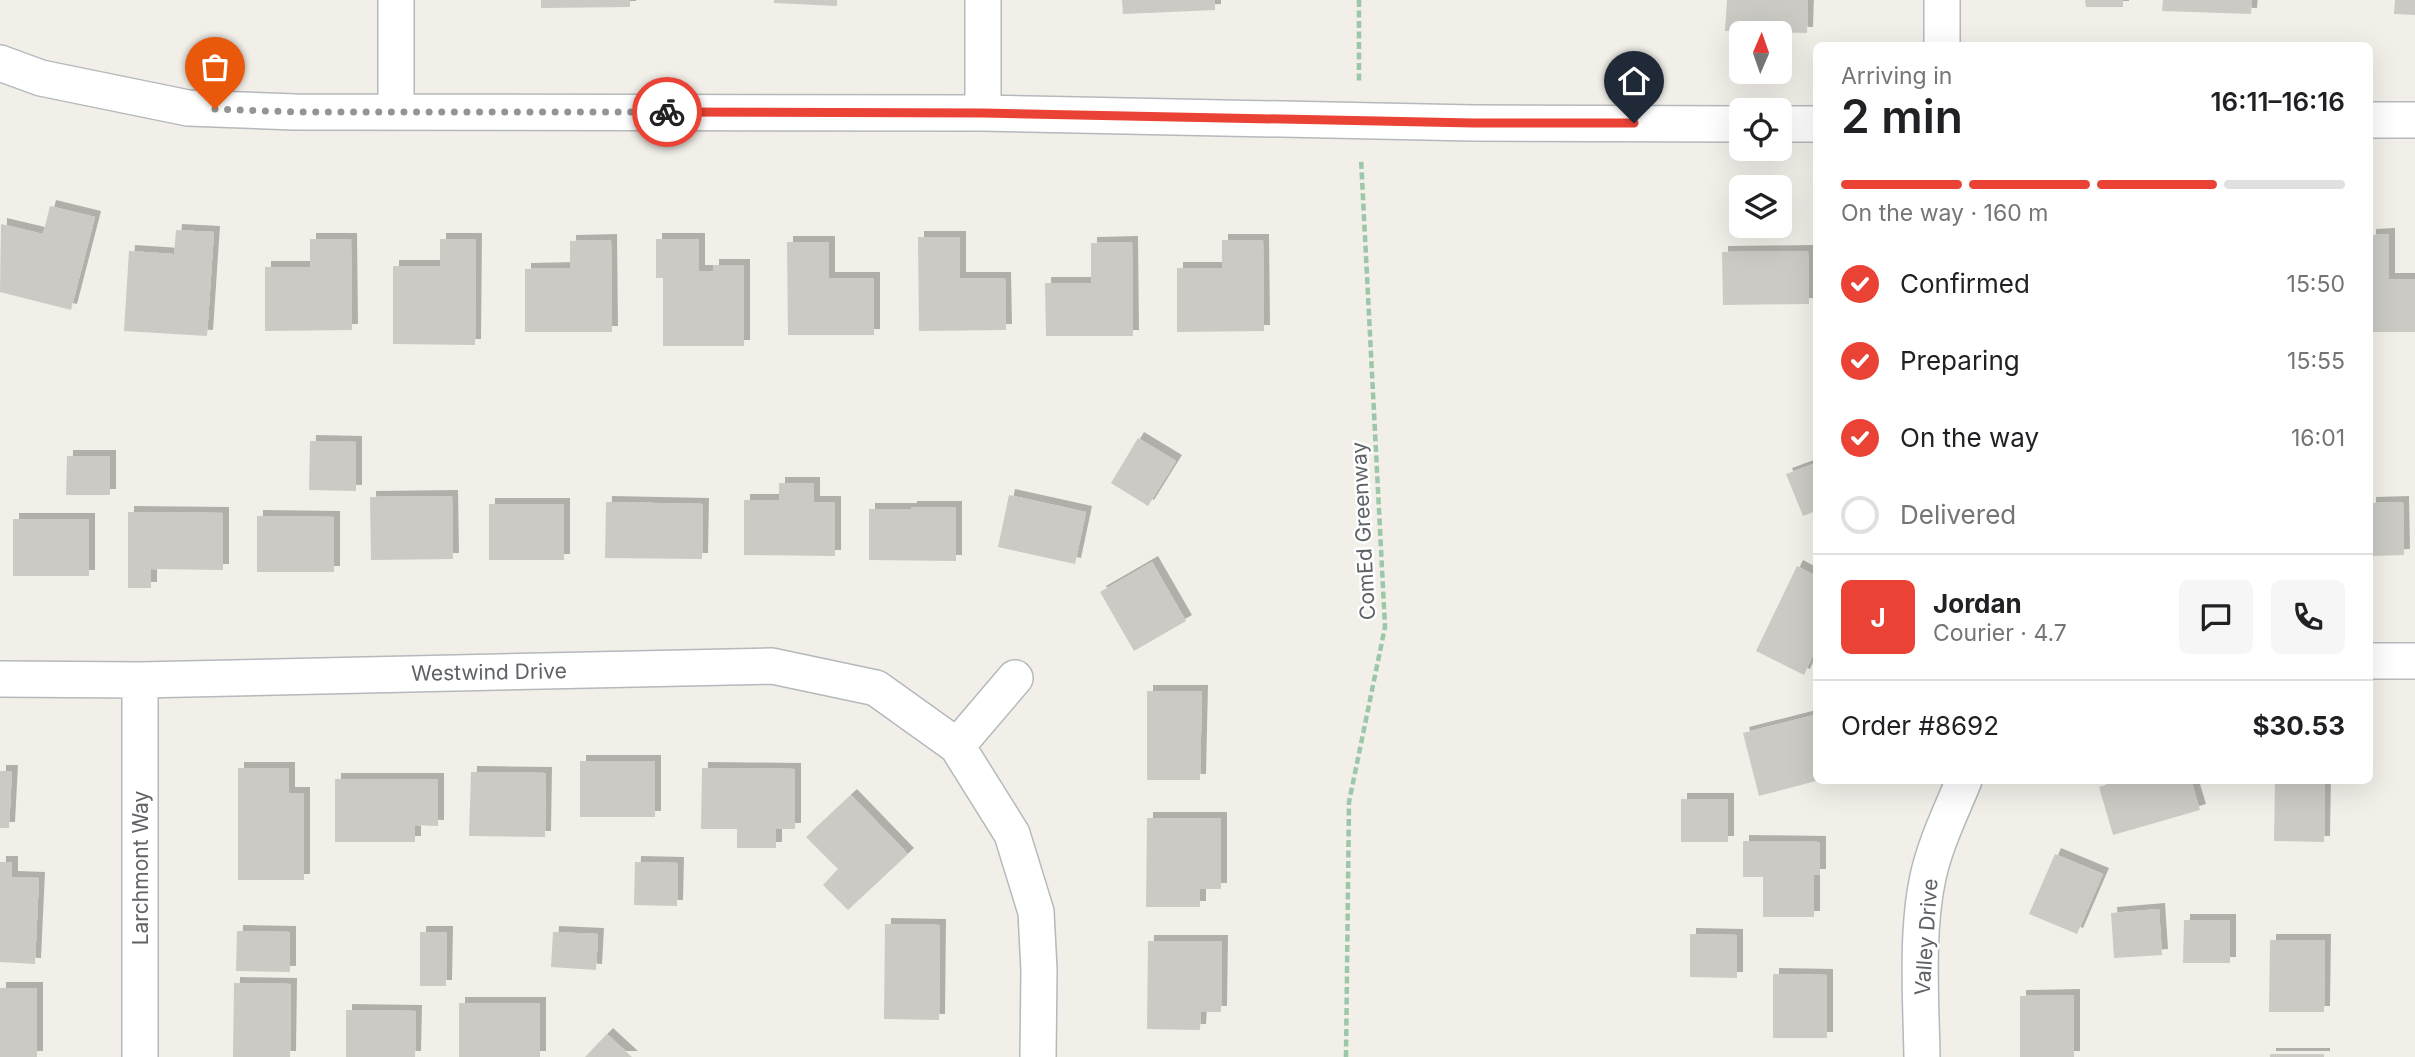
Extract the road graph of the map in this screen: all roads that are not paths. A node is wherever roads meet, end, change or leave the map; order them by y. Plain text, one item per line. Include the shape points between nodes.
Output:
1 (396, 0) edge
2 (984, 0) edge
3 (1942, 0) edge
4 (1942, 42) edge
5 (0, 63) edge
6 (396, 112) junction
7 (983, 113) junction
8 (2373, 120) edge
9 (2415, 120) edge
10 (1729, 124) edge
11 (1792, 124) edge
12 (1813, 124) edge
13 (2373, 661) edge
14 (2415, 662) edge
15 (1015, 678) dead end
16 (0, 679) edge
17 (140, 680) junction
18 (957, 746) junction
19 (1962, 784) edge
20 (141, 1057) edge
21 (1038, 1057) edge
22 (1922, 1057) edge

1 - 6 street
2 - 7 street
3 - 4 street
5 - 6 street via 41,78 188,108
6 - 7 street
7 - 10 street
8 - 9 street
11 - 12 street
13 - 14 street
15 - 18 street
16 - 17 street, Westwind Drive
17 - 18 street, Westwind Drive via 772,666 876,688
17 - 20 street, Larchmont Way
18 - 21 street via 1012,834 1036,912
19 - 22 street, Valley Drive via 1928,878 1922,928

